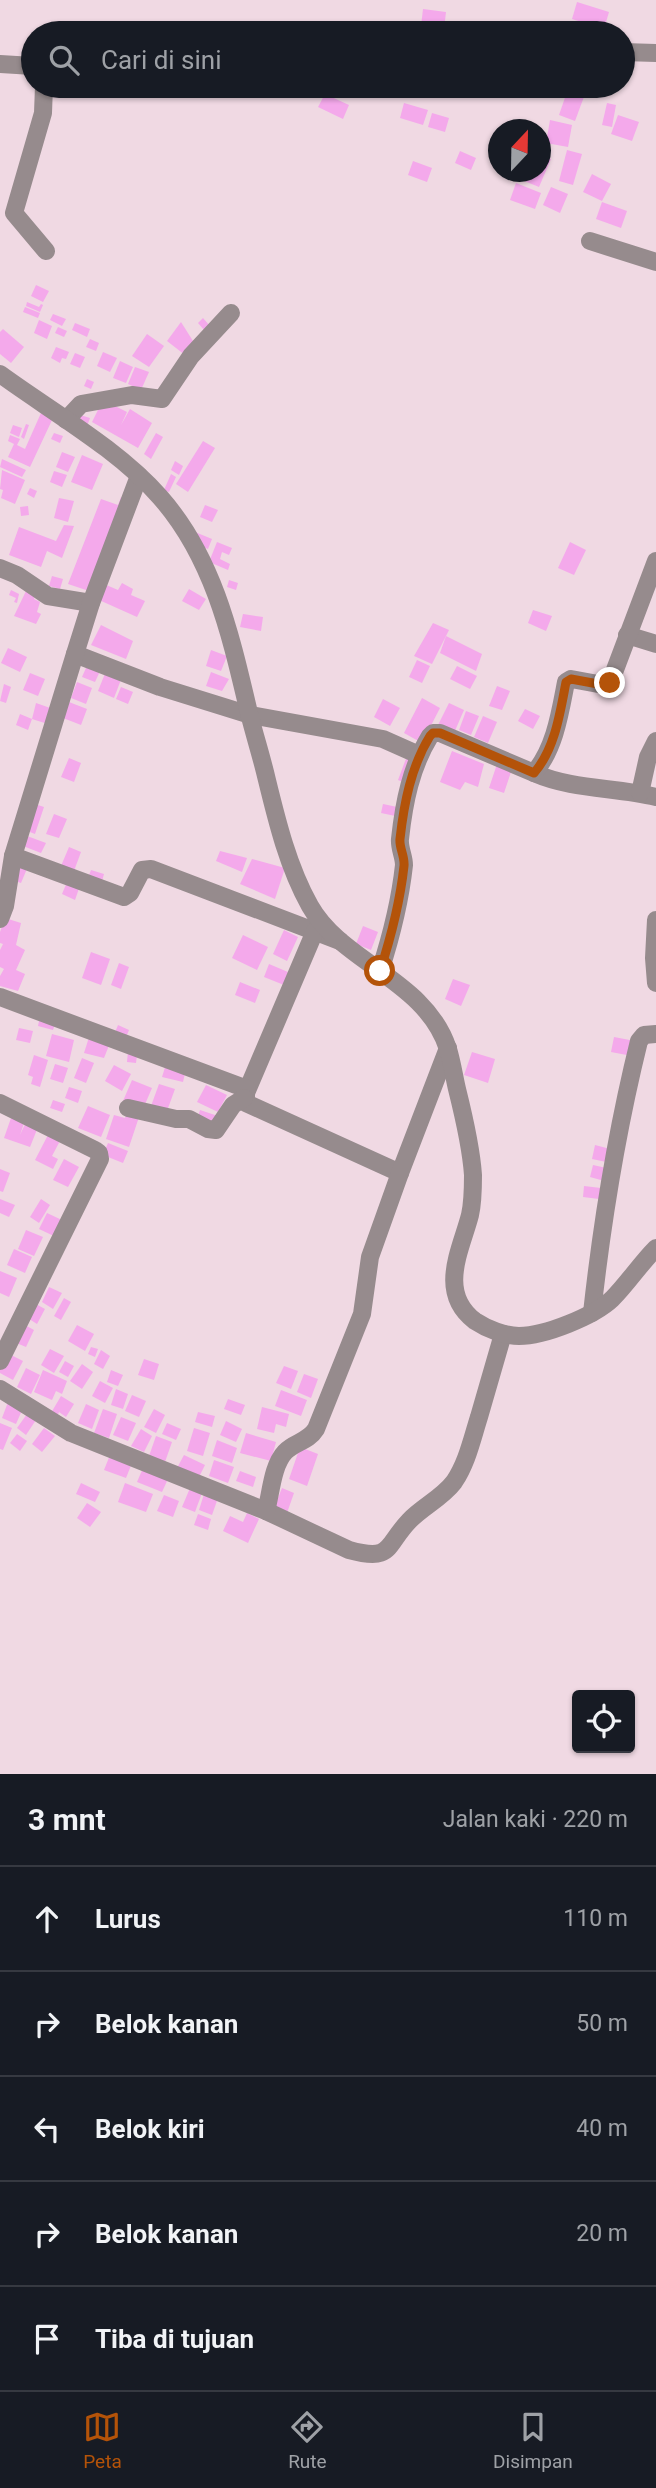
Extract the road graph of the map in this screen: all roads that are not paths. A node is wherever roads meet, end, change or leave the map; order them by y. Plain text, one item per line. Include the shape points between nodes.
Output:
1 (635, 52) edge
2 (656, 53) edge
3 (0, 64) edge
4 (21, 65) edge
5 (44, 98) edge
6 (590, 241) dead end
7 (47, 251) dead end
8 (656, 262) edge
9 (231, 313) dead end
10 (0, 374) edge
11 (66, 420) junction
12 (139, 477) junction
13 (656, 561) edge
14 (0, 568) edge
15 (91, 603) junction
16 (627, 635) junction
17 (656, 644) edge
18 (75, 654) junction
19 (250, 715) junction
20 (656, 741) edge
21 (419, 755) junction
22 (534, 773) junction
23 (648, 794) edge
24 (13, 856) junction
25 (0, 919) edge
26 (656, 920) edge
27 (315, 931) junction
28 (345, 943) junction
29 (380, 971) junction
30 (656, 983) edge
31 (0, 997) edge
32 (656, 1034) edge
33 (448, 1048) junction
34 (246, 1094) junction
35 (0, 1103) edge
36 (128, 1108) dead end
37 (400, 1173) junction
38 (656, 1248) edge
39 (592, 1313) junction
40 (503, 1334) junction
41 (0, 1361) edge
42 (0, 1389) edge
43 (266, 1511) junction

1 - 2 street
3 - 4 street
5 - 7 street via 14,213
6 - 8 street
9 - 11 street via 191,356 162,399 132,395 81,404
10 - 11 street
11 - 12 street
12 - 15 street
12 - 19 street via 183,527 210,578
13 - 16 street
14 - 15 street via 48,596
15 - 18 street
16 - 17 street
16 - 22 street via 609,686 566,682 556,729
18 - 19 street
18 - 24 street
19 - 21 street via 383,739
19 - 28 street via 275,815 296,875 315,915
20 - 23 street via 649,757
21 - 22 street via 433,733 440,733
21 - 29 street via 408,788 400,842 404,861 393,932
22 - 23 street via 574,786
24 - 25 street
24 - 27 street via 124,897 142,870 151,869
26 - 30 street
27 - 28 street
27 - 34 street
28 - 29 street
29 - 33 street via 425,1009
31 - 34 street
32 - 39 street via 643,1035 639,1041 628,1085
33 - 37 street
33 - 40 street via 473,1176 469,1216 454,1261 454,1286 475,1321
34 - 36 street via 216,1129
34 - 37 street via 250,1107
35 - 41 street via 95,1150 100,1158
37 - 43 street via 367,1267 364,1306 316,1429 281,1458
38 - 39 street via 611,1299
39 - 40 street via 538,1333
40 - 43 street via 459,1473 448,1490 409,1521 390,1548 363,1554 349,1550
42 - 43 street via 71,1433

